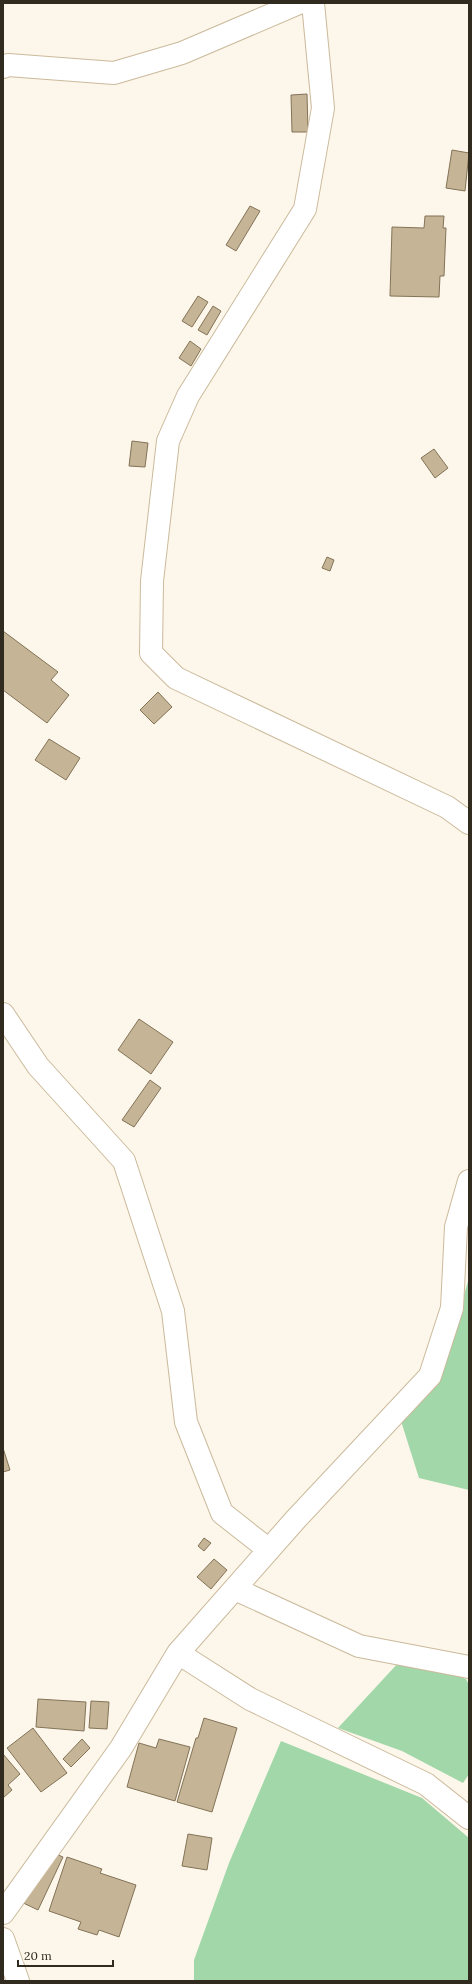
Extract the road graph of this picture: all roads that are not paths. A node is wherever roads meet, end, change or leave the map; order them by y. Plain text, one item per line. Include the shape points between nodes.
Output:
1 (299, 3) edge
2 (313, 3) edge
3 (3, 66) edge
4 (469, 823) edge
5 (3, 1014) edge
6 (469, 1181) edge
7 (269, 1550) junction
8 (234, 1589) junction
9 (178, 1653) junction
10 (469, 1667) edge
11 (469, 1818) edge
12 (3, 1913) edge
13 (3, 1939) edge
14 (18, 1981) edge

1 - 3 street via 182,53 114,73 8,64
2 - 4 street via 324,108 305,209 188,396 168,442 152,581 151,653 176,678 447,807
5 - 7 street via 38,1066 124,1161 174,1311 186,1422 222,1513
6 - 7 street via 456,1227 452,1308 430,1376
7 - 8 street
8 - 9 street
8 - 10 street via 359,1646
9 - 11 street via 250,1699 426,1784
9 - 12 street via 121,1748
13 - 14 street

